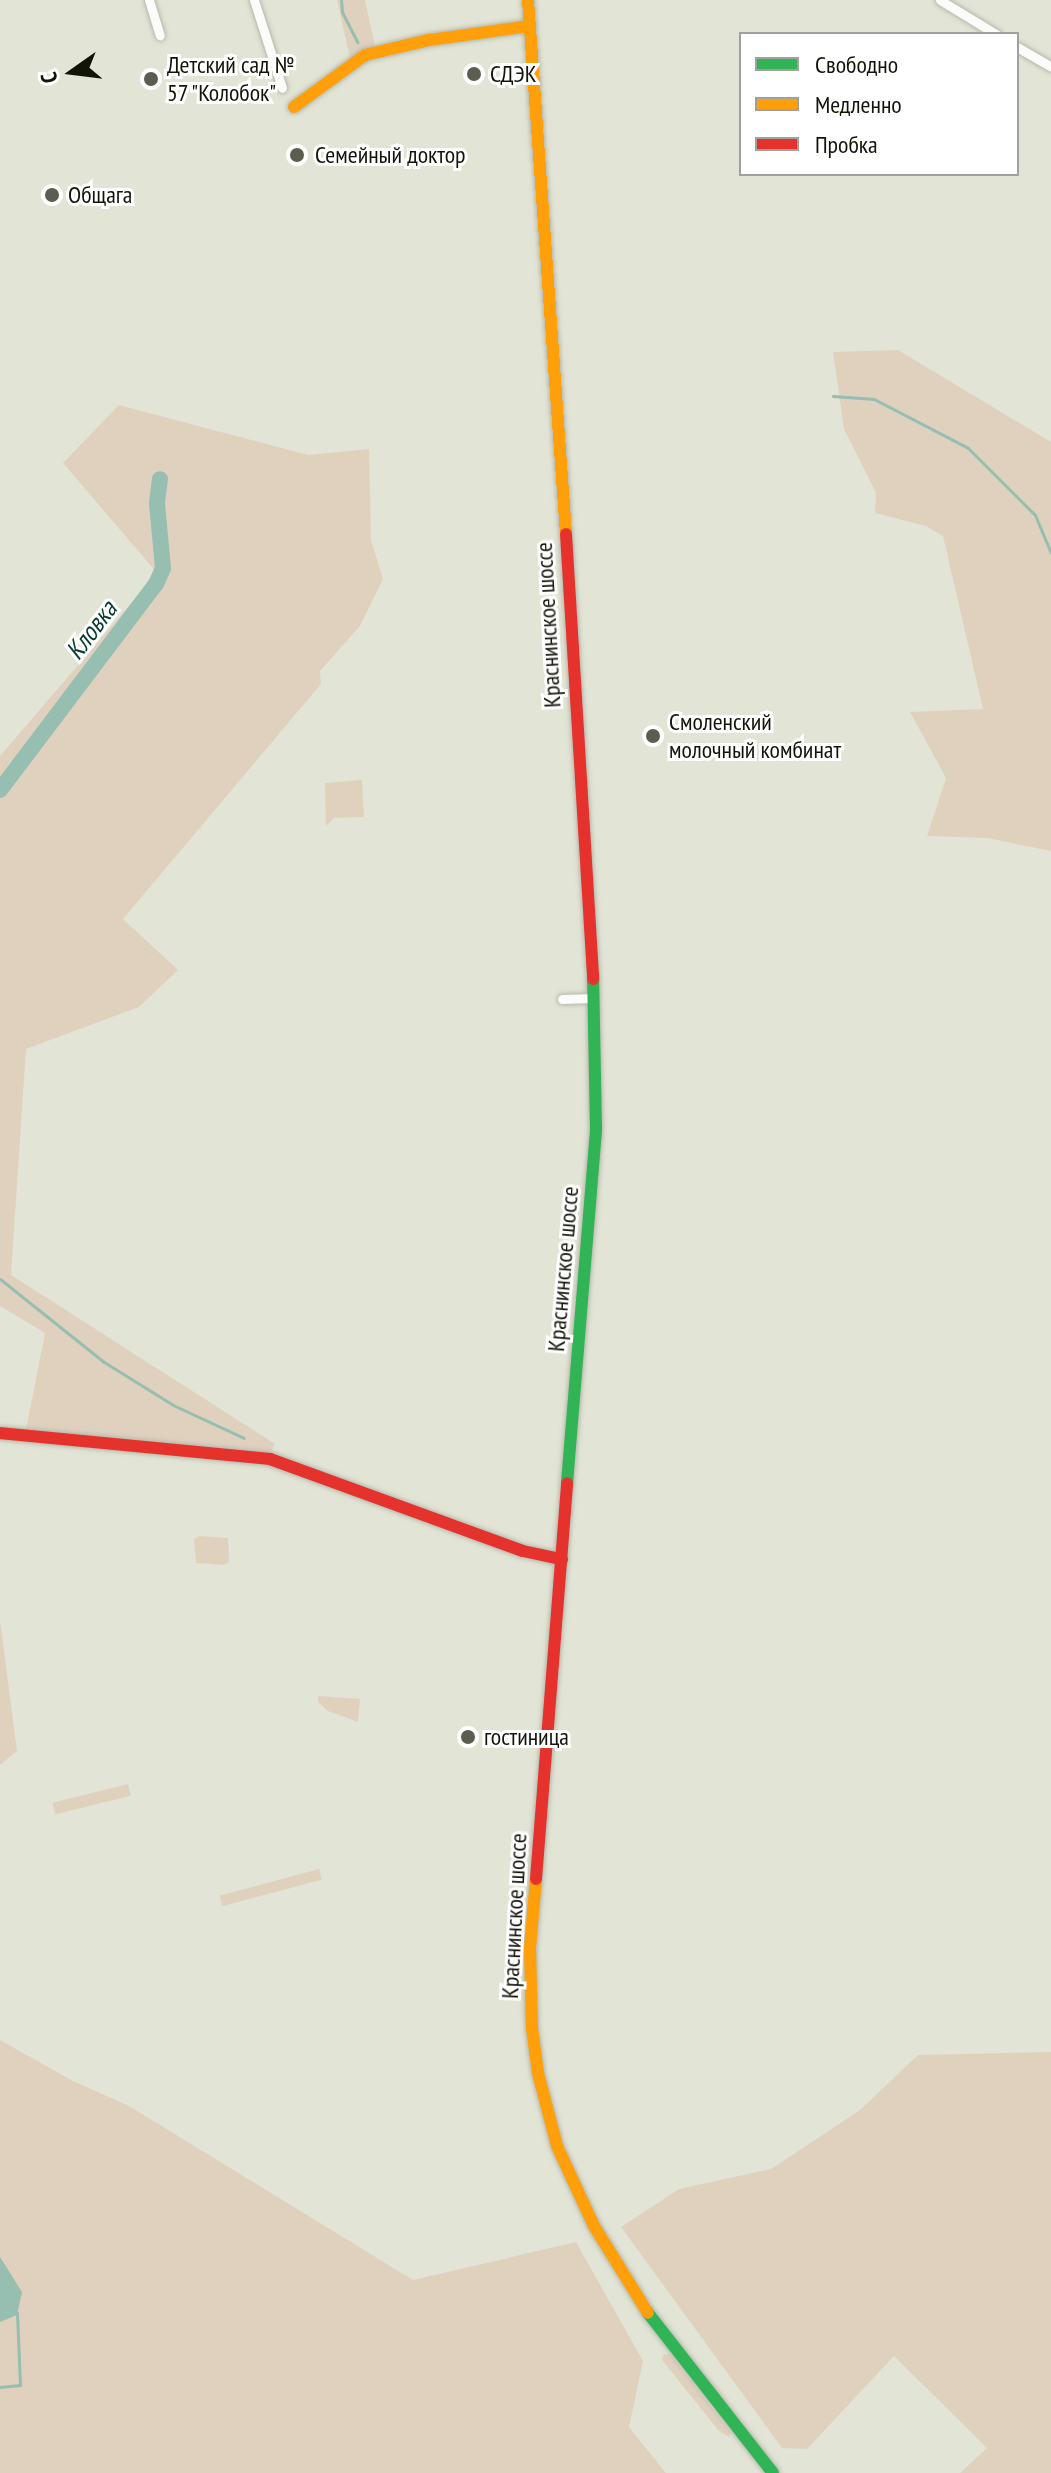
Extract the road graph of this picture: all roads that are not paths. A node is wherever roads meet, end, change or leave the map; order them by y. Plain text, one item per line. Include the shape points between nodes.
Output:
1 (149, 0) edge
2 (254, 0) edge
3 (528, 0) edge
4 (940, 0) edge
5 (530, 26) junction
6 (993, 32) edge
7 (160, 35) dead end
8 (1019, 48) edge
9 (1051, 67) edge
10 (282, 88) dead end
11 (294, 107) dead end
12 (594, 998) junction
13 (562, 999) dead end
14 (0, 1433) edge
15 (562, 1559) junction
16 (773, 2473) edge

1 - 7 street
2 - 10 street
3 - 5 main road, Краснинское шоссе
4 - 6 street
5 - 11 main road via 365,55
5 - 12 main road, Краснинское шоссе
8 - 9 street
12 - 13 street
12 - 15 main road, Краснинское шоссе via 596,1129
14 - 15 main road via 270,1459 523,1551
15 - 16 main road, Краснинское шоссе via 530,1948 532,2028 541,2087 562,2160 642,2306

